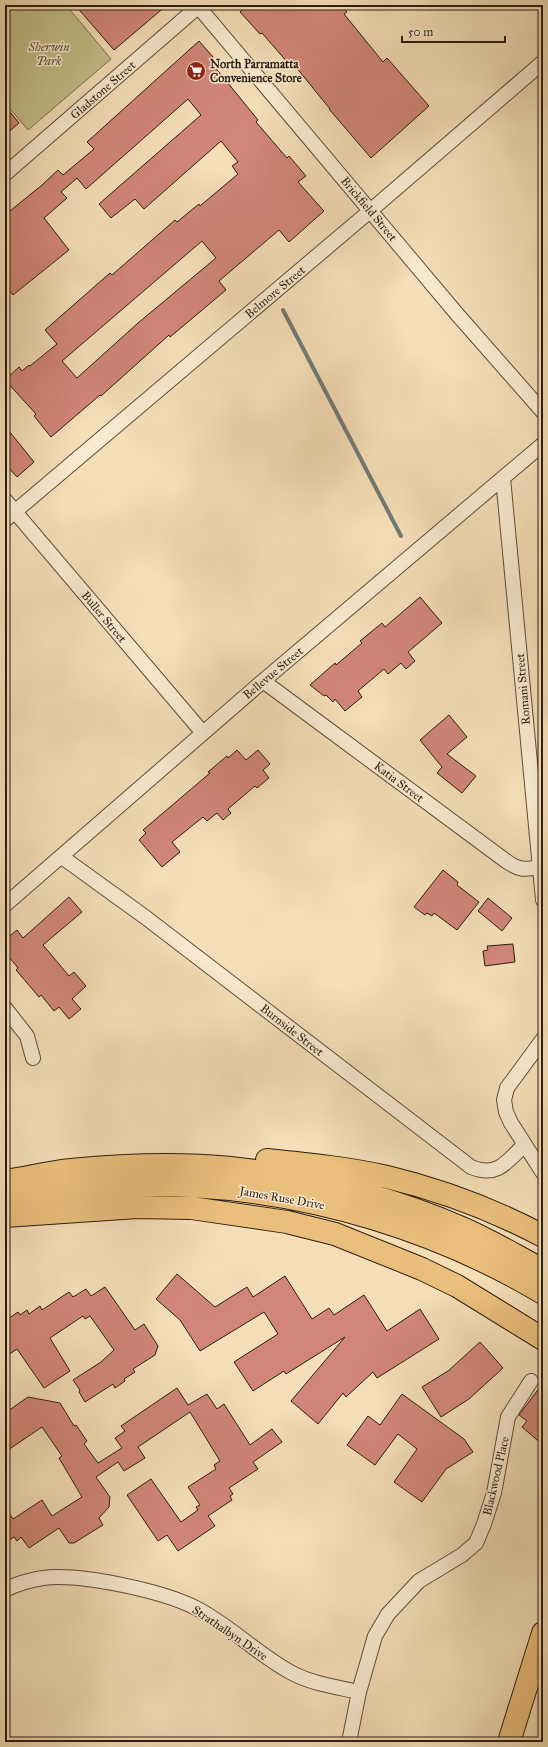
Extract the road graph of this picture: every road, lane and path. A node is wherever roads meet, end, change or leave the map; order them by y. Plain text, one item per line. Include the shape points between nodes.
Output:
1 (199, 6) edge
2 (543, 62) edge
3 (5, 174) edge
4 (370, 211) junction
5 (543, 412) edge
6 (543, 444) edge
7 (503, 478) junction
8 (5, 500) edge
9 (10, 516) edge
10 (263, 681) junction
11 (203, 733) junction
12 (62, 857) junction
13 (539, 867) junction
14 (543, 900) edge
15 (5, 905) edge
16 (5, 1008) edge
17 (543, 1039) edge
18 (32, 1058) dead end
19 (524, 1145) junction
20 (70, 1170) junction
21 (543, 1173) edge
22 (5, 1182) edge
23 (5, 1202) edge
24 (5, 1216) edge
25 (543, 1236) edge
26 (543, 1270) edge
27 (543, 1294) edge
28 (543, 1339) edge
29 (531, 1380) dead end
30 (5, 1590) edge
31 (543, 1633) edge
32 (543, 1679) edge
33 (359, 1692) junction
34 (349, 1742) edge
35 (509, 1742) edge
36 (523, 1742) edge

1 - 3 street, Gladstone Street
1 - 4 street, Brickfield Street
2 - 4 street, Belmore Street
4 - 5 street, Brickfield Street
4 - 9 street, Belmore Street
6 - 7 street, Bellevue Street
7 - 10 street, Bellevue Street
7 - 13 street, Romani Street
8 - 9 street, Buller Street
9 - 11 street, Buller Street
10 - 11 street, Bellevue Street
10 - 13 street, Katia Street via 516,868 524,870
11 - 12 street, Bellevue Street
12 - 15 street, Bellevue Street
12 - 19 street, Burnside Street via 145,917 471,1167 481,1171 492,1171 501,1167
13 - 14 street, Romani Street
16 - 18 street via 27,1036
17 - 19 street via 507,1088 504,1100 506,1112
19 - 21 street
20 - 22 highway, James Ruse Drive
20 - 25 highway via 122,1160 173,1155 231,1155 336,1168 422,1186 467,1202
20 - 26 highway, James Ruse Drive via 123,1166 231,1168 332,1186 374,1197 463,1228
23 - 27 highway, James Ruse Drive via 92,1188 146,1186 242,1190 296,1199 345,1210 433,1238 518,1279
24 - 28 highway via 98,1209 191,1208 287,1222 335,1234 422,1269 457,1286
29 - 33 street, Blackwood Place via 508,1417 494,1493 476,1543 462,1555 419,1581 388,1614 375,1636
30 - 33 street, Strathalbyn Drive via 43,1578 61,1577 120,1585 171,1598 202,1612 292,1673 320,1684
31 - 35 highway
32 - 36 highway
33 - 34 street, Blackwood Place

